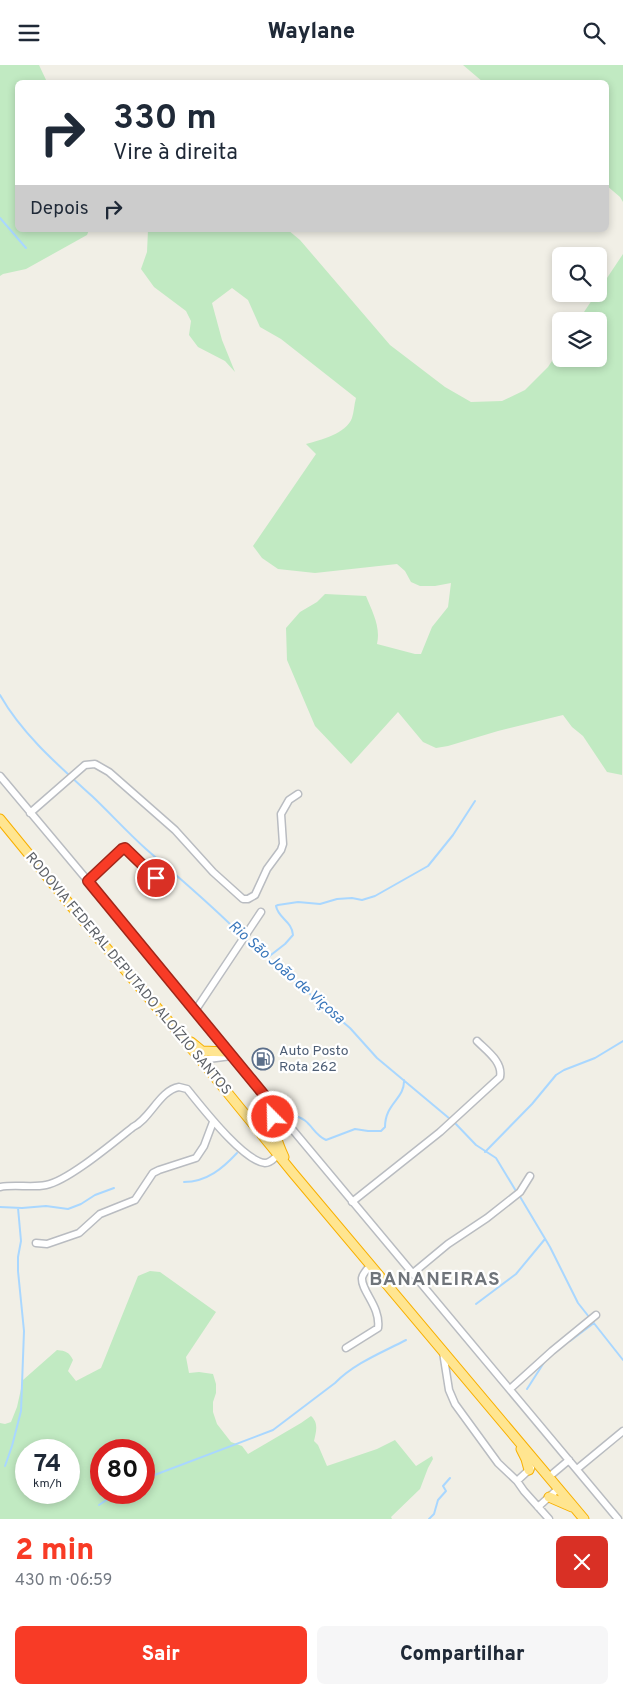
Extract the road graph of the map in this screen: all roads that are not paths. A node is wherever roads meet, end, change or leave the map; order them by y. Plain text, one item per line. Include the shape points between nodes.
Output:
1 (0, 777) edge
2 (298, 793) dead end
3 (30, 813) junction
4 (0, 819) edge
5 (156, 878) dead end
6 (88, 881) junction
7 (261, 912) dead end
8 (195, 1011) junction
9 (169, 1021) junction
10 (477, 1041) dead end
11 (229, 1054) junction
12 (201, 1060) junction
13 (272, 1104) junction
14 (213, 1122) junction
15 (258, 1131) junction
16 (278, 1155) junction
17 (292, 1173) junction
18 (530, 1176) dead end
19 (0, 1187) edge
20 (352, 1202) junction
21 (36, 1243) dead end
22 (371, 1265) junction
23 (413, 1273) junction
24 (594, 1317) dead end
25 (346, 1348) dead end
26 (442, 1351) junction
27 (510, 1389) junction
28 (623, 1431) edge
29 (515, 1435) junction
30 (569, 1460) junction
31 (538, 1462) junction
32 (577, 1469) junction
33 (529, 1470) junction
34 (550, 1476) junction
35 (517, 1481) junction
36 (559, 1488) junction
37 (549, 1497) junction
38 (538, 1507) junction
39 (576, 1509) junction
40 (549, 1519) edge
41 (584, 1519) edge
42 (618, 1519) edge

1 - 3 street
2 - 3 street via 289,800 281,814 281,850 267,869 255,895 246,900 213,872 175,830 101,767 91,763 85,765
3 - 6 street
4 - 9 highway, RODOVIA FEDERAL DEPUTADO ALOÍZIO SANTOS
5 - 6 street via 125,848
6 - 8 street
7 - 8 street
8 - 11 street
9 - 11 highway via 202,1051
9 - 12 highway, RODOVIA FEDERAL DEPUTADO ALOÍZIO SANTOS
10 - 20 street via 499,1064 500,1077 410,1157
11 - 12 street
11 - 13 street
12 - 15 highway, RODOVIA FEDERAL DEPUTADO ALOÍZIO SANTOS
13 - 15 street
13 - 17 highway via 277,1143
13 - 20 street
14 - 16 street via 227,1138 260,1161 270,1162
14 - 19 street via 186,1089 175,1088 140,1123 61,1179 47,1185
14 - 21 street via 196,1158 153,1173 135,1200 100,1214 79,1233 47,1244
15 - 16 highway, RODOVIA FEDERAL DEPUTADO ALOÍZIO SANTOS
16 - 17 highway, RODOVIA FEDERAL DEPUTADO ALOÍZIO SANTOS
17 - 22 highway, RODOVIA FEDERAL DEPUTADO ALOÍZIO SANTOS
18 - 23 street via 514,1197
20 - 23 street
22 - 25 street via 364,1272 362,1282 376,1309 378,1328
22 - 26 highway, RODOVIA FEDERAL DEPUTADO ALOÍZIO SANTOS
23 - 27 street
24 - 27 street
26 - 29 highway, RODOVIA FEDERAL DEPUTADO ALOÍZIO SANTOS
26 - 35 street via 448,1390 455,1404 498,1463
27 - 30 street
28 - 32 street
29 - 31 highway, RODOVIA FEDERAL DEPUTADO ALOÍZIO SANTOS
29 - 33 highway
30 - 32 street
30 - 34 street
31 - 33 street
31 - 34 highway, RODOVIA FEDERAL DEPUTADO ALOÍZIO SANTOS
32 - 42 street
33 - 35 street
34 - 36 highway, RODOVIA FEDERAL DEPUTADO ALOÍZIO SANTOS
35 - 38 street
36 - 37 street
36 - 39 highway, RODOVIA FEDERAL DEPUTADO ALOÍZIO SANTOS
37 - 38 street
37 - 39 highway
38 - 40 street
39 - 41 highway, RODOVIA FEDERAL DEPUTADO ALOÍZIO SANTOS

